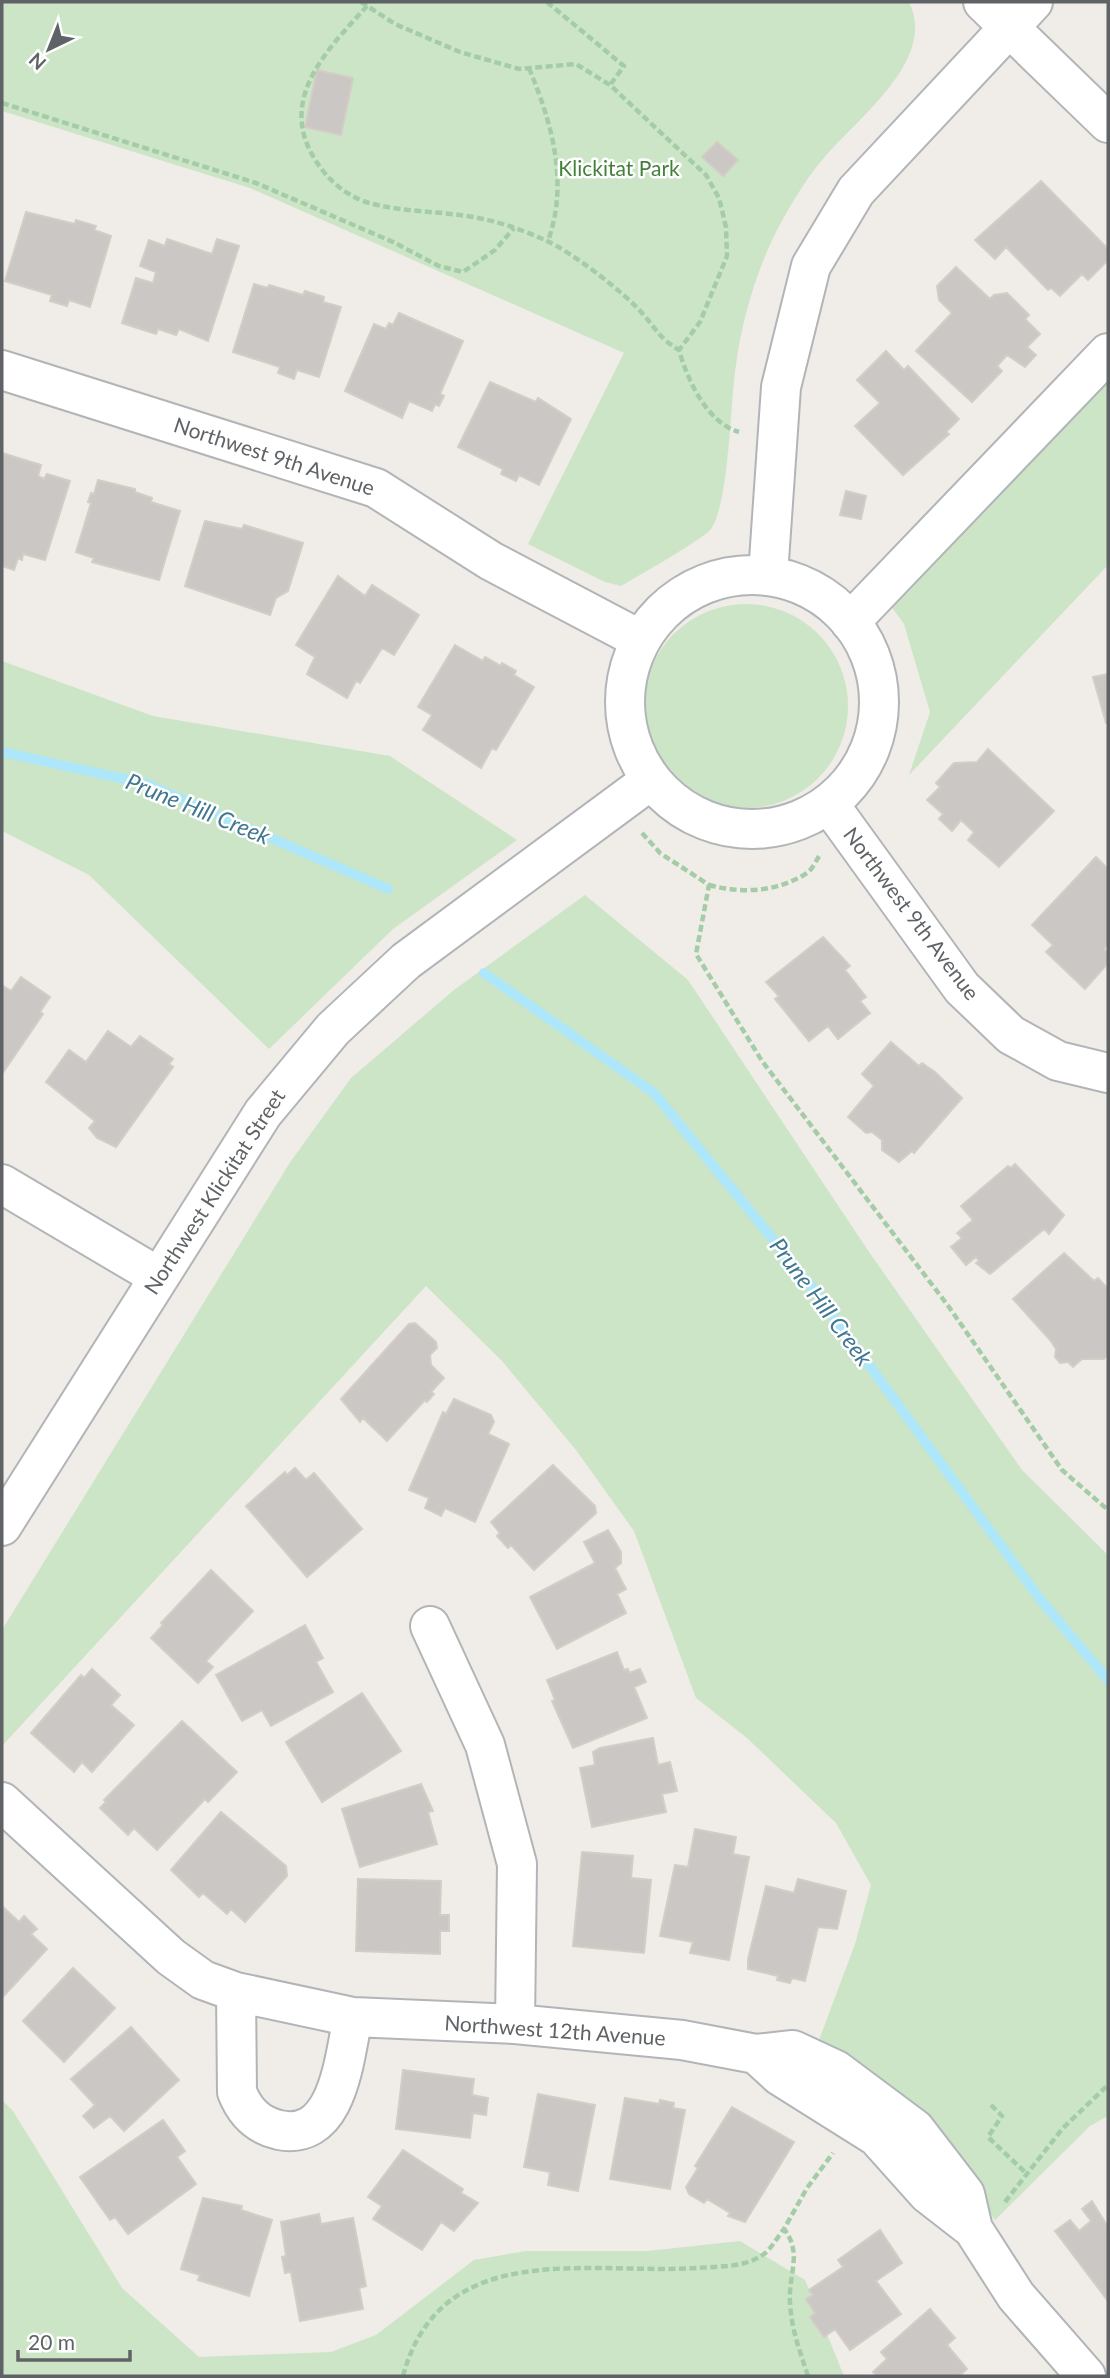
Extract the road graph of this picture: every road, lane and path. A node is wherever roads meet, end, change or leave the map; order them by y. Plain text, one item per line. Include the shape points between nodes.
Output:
1 (361, 2) edge
2 (547, 2) edge
3 (367, 6) junction
4 (1009, 10) edge
5 (529, 68) junction
6 (610, 85) junction
7 (2, 103) edge
8 (1108, 123) edge
9 (514, 228) junction
10 (548, 241) junction
11 (679, 350) junction
12 (1108, 353) edge
13 (2, 370) edge
14 (776, 443) junction
15 (768, 575) junction
16 (850, 622) junction
17 (641, 640) junction
18 (651, 780) junction
19 (616, 805) junction
20 (839, 818) junction
21 (709, 885) junction
22 (1108, 1073) edge
23 (2, 1184) edge
24 (159, 1277) junction
25 (1108, 1510) edge
26 (2, 1526) edge
27 (430, 1626) dead end
28 (2, 1802) edge
29 (236, 1992) junction
30 (353, 2017) junction
31 (516, 2024) junction
32 (755, 2054) junction
33 (1108, 2085) edge
34 (991, 2105) dead end
35 (857, 2121) junction
36 (1027, 2174) junction
37 (784, 2229) junction
38 (973, 2229) junction
39 (403, 2376) edge
40 (808, 2376) edge
41 (1086, 2376) edge

1 - 3 path
2 - 6 path via 624,66
3 - 5 path via 395,24 460,52
3 - 9 path via 323,54 299,121 306,146 328,180 367,202
4 - 8 street
4 - 14 street via 856,191 811,267 781,387
5 - 6 path via 576,64
5 - 10 path via 552,131 558,171 557,216
6 - 11 path via 706,175 719,198 727,256 700,322
7 - 9 path via 256,183 439,266 463,272 495,250
9 - 10 path
10 - 11 path via 616,289 642,313 659,338
11 - 14 path via 686,376 705,405 731,430
12 - 16 street
13 - 17 street, Northwest 9th Avenue via 376,488 491,561
14 - 15 street
15 - 16 street via 804,585 836,606
15 - 17 street via 730,576 694,588 664,610
16 - 20 street via 876,670 880,707 873,744
17 - 18 street via 629,667 626,716 635,754
18 - 19 street, Northwest Klickitat Street
18 - 20 street via 674,803 703,820 735,829
19 - 21 path via 660,853
19 - 24 street, Northwest Klickitat Street via 406,961 333,1029 262,1113
20 - 21 path via 810,872 767,889 736,892
20 - 22 street, Northwest 9th Avenue via 962,988 1011,1035 1058,1061
21 - 25 path via 696,954 762,1061 949,1307 1062,1470
23 - 24 street
24 - 26 street, Northwest Klickitat Street
27 - 31 street via 485,1745 517,1864
28 - 29 street, Northwest 12th Avenue via 171,1956 203,1980
29 - 30 street, Northwest 12th Avenue
29 - 30 street via 237,2092 243,2107 269,2128 301,2129 328,2109
30 - 31 street, Northwest 12th Avenue
31 - 32 street, Northwest 12th Avenue via 682,2040
32 - 35 street, Northwest 12th Avenue via 780,2076
32 - 38 street, Northwest 12th Avenue via 793,2050 836,2070 915,2129 965,2194
33 - 36 path via 1063,2128
34 - 36 path via 1002,2116 988,2137
35 - 37 path via 807,2188
35 - 38 street, Northwest 12th Avenue via 928,2194
36 - 38 path via 1004,2204
37 - 39 path via 765,2253 739,2265 670,2270 576,2266 513,2272 472,2288 435,2313 411,2347
37 - 40 path via 794,2249 790,2300 796,2342
38 - 41 street, Northwest 12th Avenue via 1016,2296

